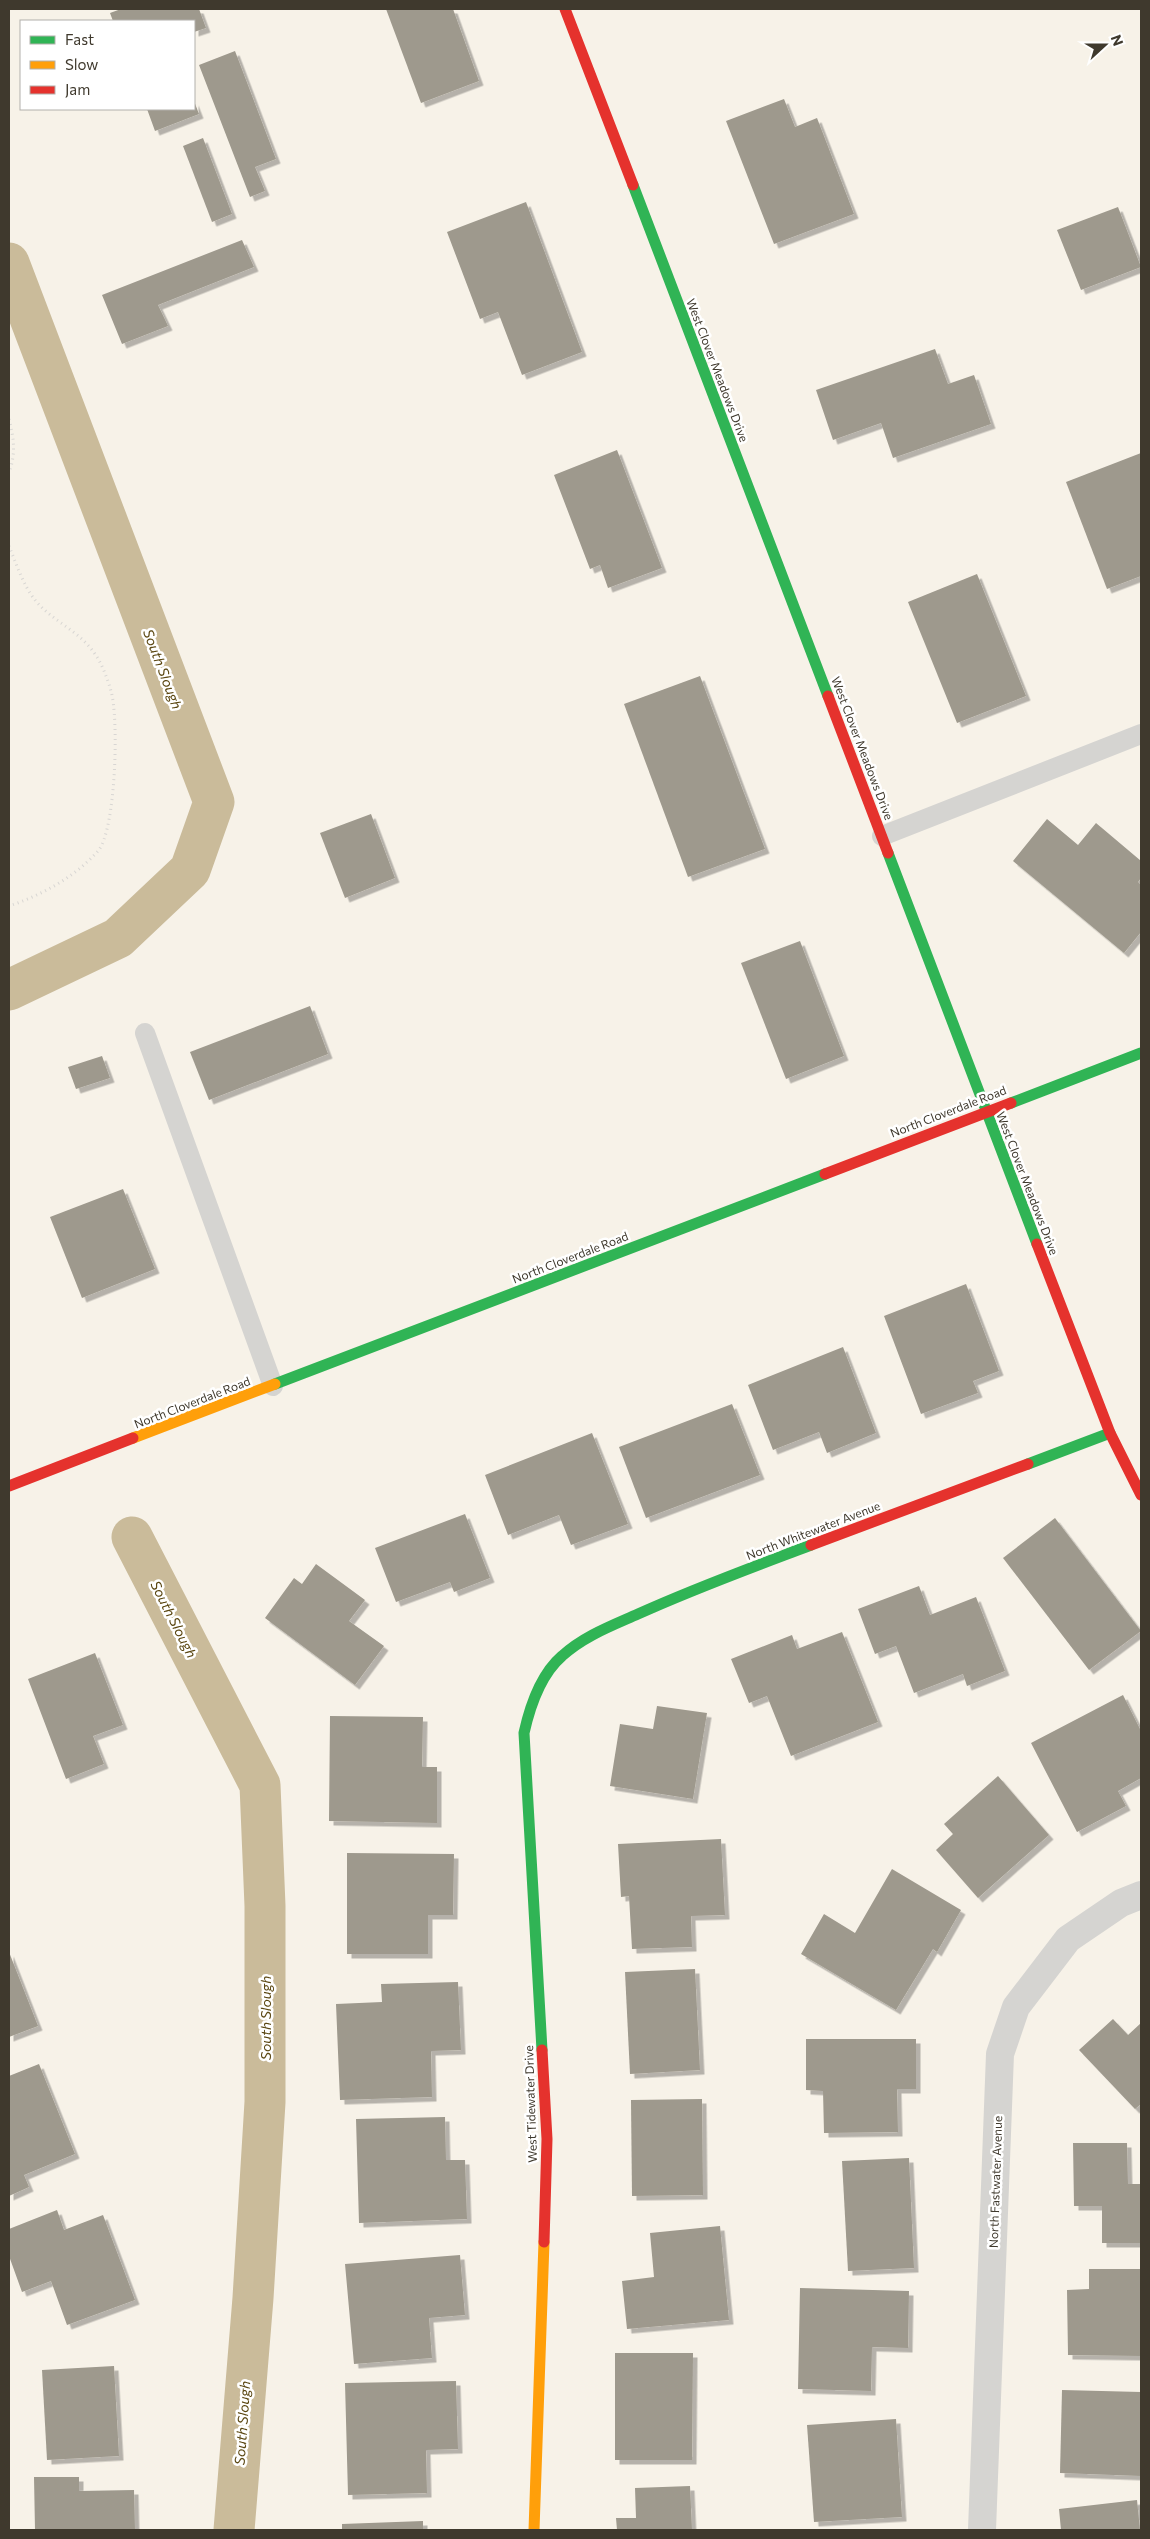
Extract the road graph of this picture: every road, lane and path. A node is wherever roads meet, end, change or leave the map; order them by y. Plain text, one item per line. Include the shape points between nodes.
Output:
1 (565, 9) edge
2 (9, 419) edge
3 (9, 473) edge
4 (9, 546) edge
5 (1141, 734) edge
6 (882, 836) junction
7 (9, 906) edge
8 (145, 1033) dead end
9 (1141, 1052) edge
10 (985, 1111) junction
11 (273, 1386) junction
12 (1110, 1433) junction
13 (9, 1486) edge
14 (1141, 1495) edge
15 (542, 1681) joint
16 (1141, 1895) edge
17 (534, 2530) edge
18 (982, 2530) edge

1 - 6 street, West Clover Meadows Drive
2 - 3 path via 15,454
4 - 7 path via 35,600 92,649 112,692 114,720 111,816 99,849 67,879
5 - 6 lane
6 - 10 street, West Clover Meadows Drive
8 - 11 lane
9 - 10 street, North Cloverdale Road
10 - 11 street, North Cloverdale Road
10 - 12 street, West Clover Meadows Drive
11 - 13 street, North Cloverdale Road
12 - 14 street, West Clover Meadows Drive
12 - 15 street, North Whitewater Avenue via 682,1594 589,1636 560,1657
15 - 17 street, West Tidewater Drive via 530,1707 524,1732 547,2139
16 - 18 street, North Fastwater Avenue via 1121,1903 1068,1940 1016,2007 1000,2054

